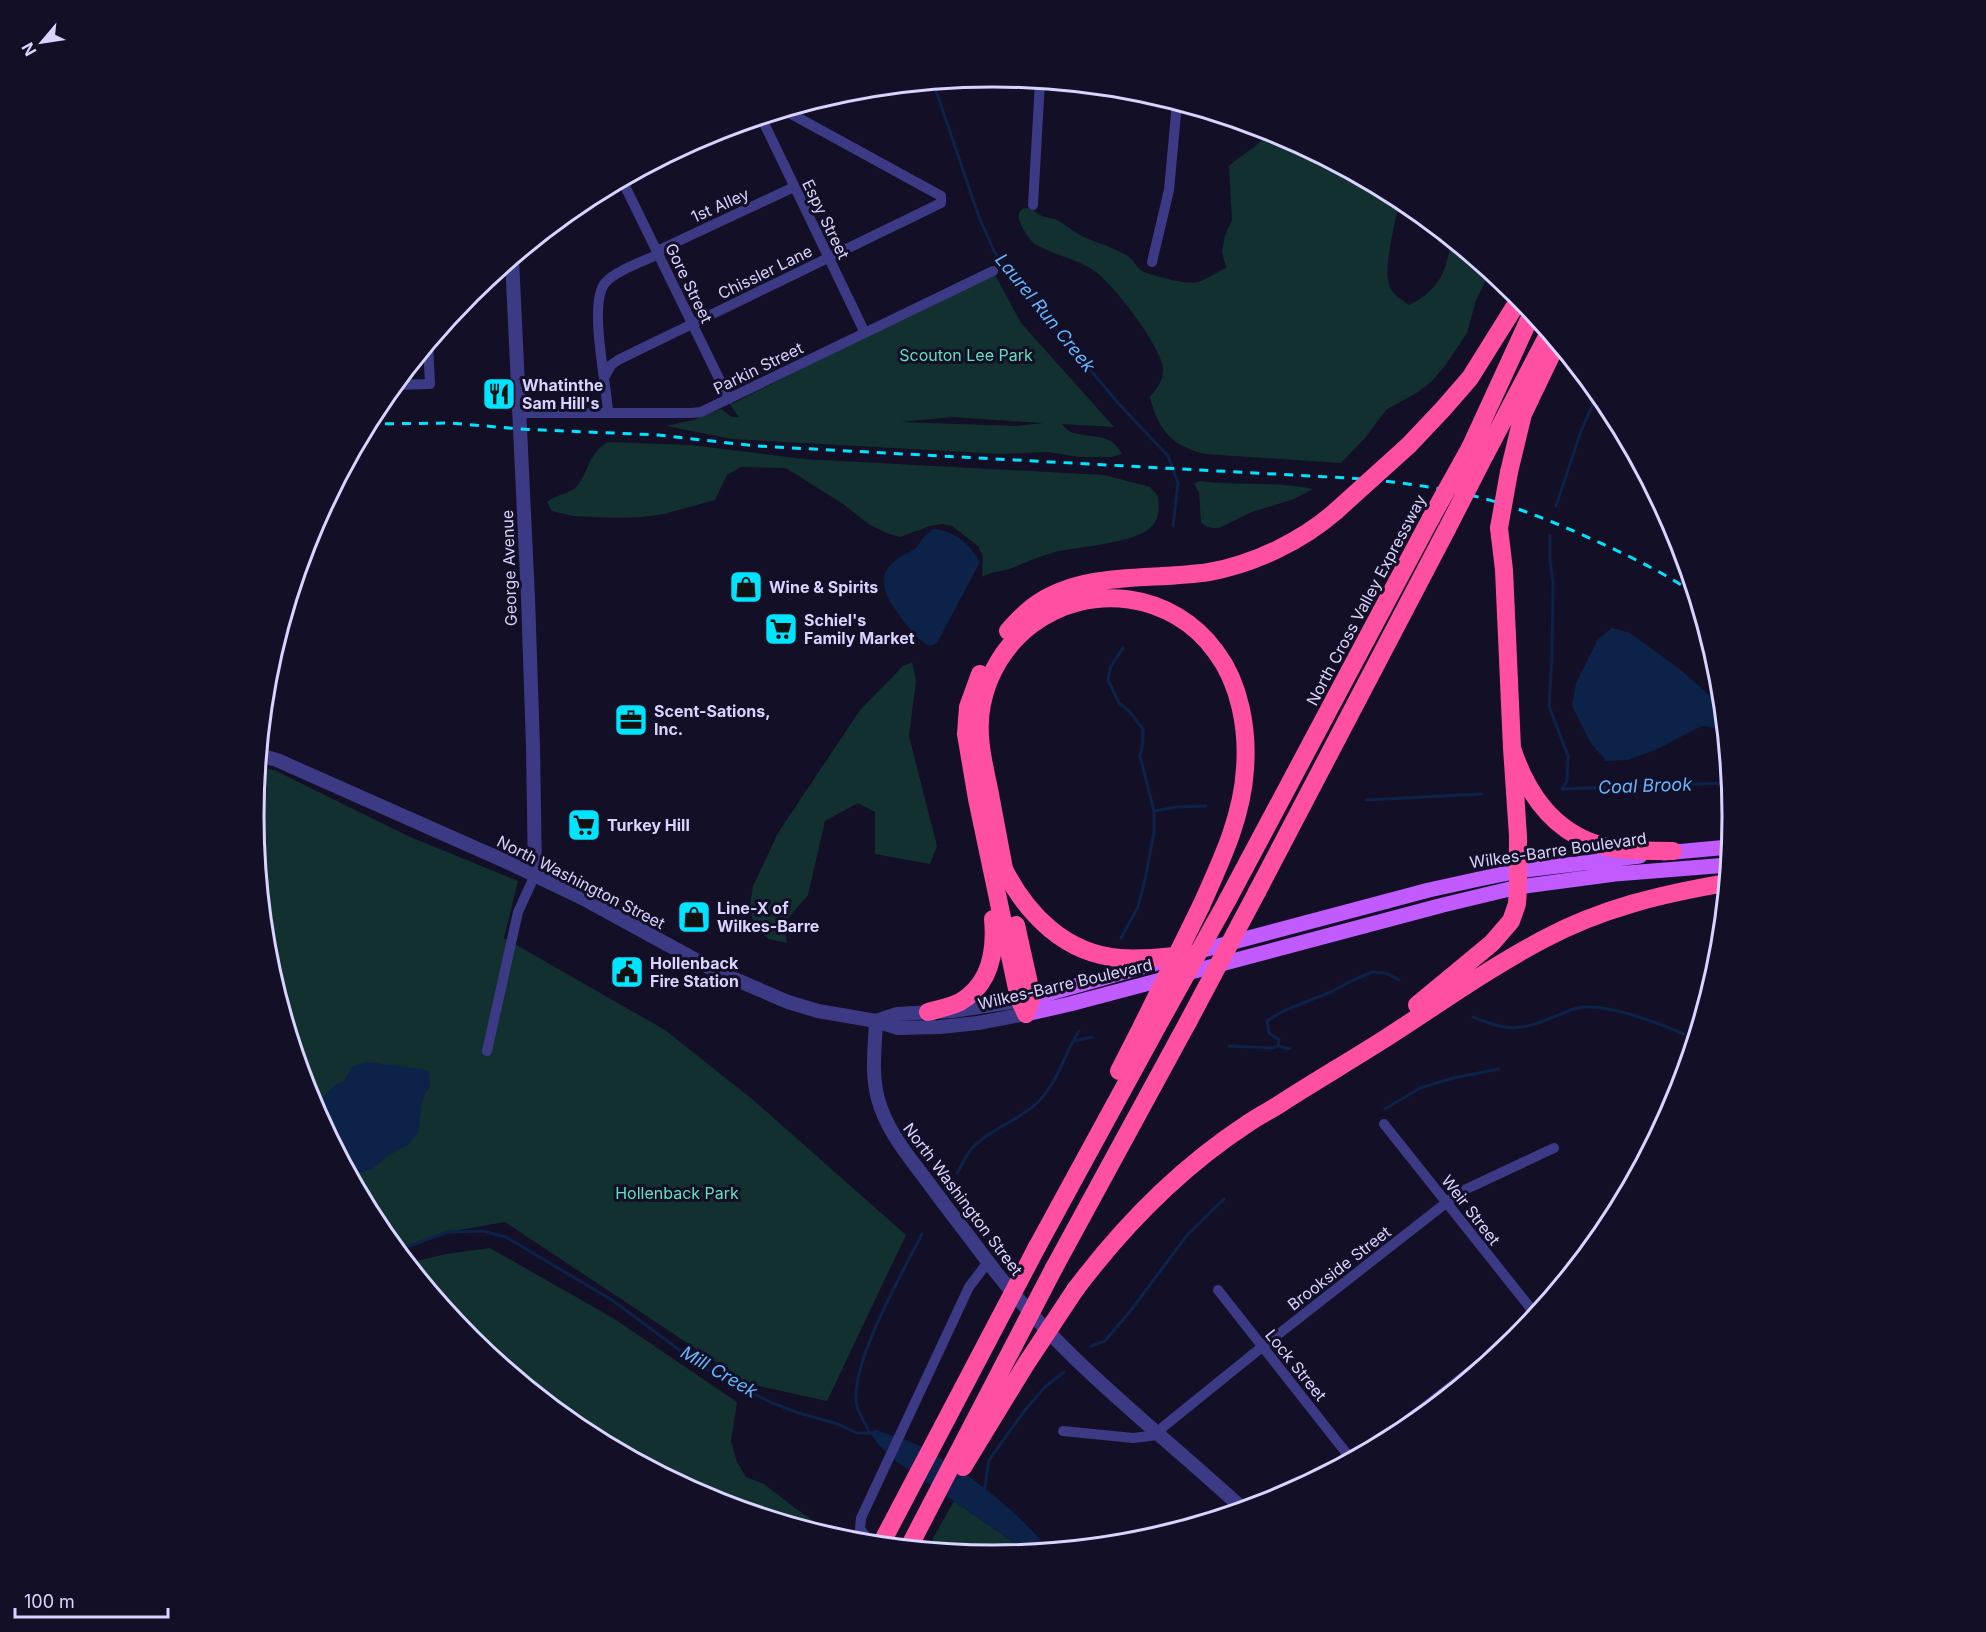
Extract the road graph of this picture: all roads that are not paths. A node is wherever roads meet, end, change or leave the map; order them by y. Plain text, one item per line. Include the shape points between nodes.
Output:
1 (1040, 89) edge
2 (1176, 111) edge
3 (794, 115) edge
4 (764, 124) edge
5 (626, 187) edge
6 (795, 188) junction
7 (1033, 205) dead end
8 (658, 252) junction
9 (828, 258) junction
10 (1152, 262) dead end
11 (512, 268) edge
12 (993, 271) dead end
13 (1514, 307) edge
14 (1528, 322) edge
15 (692, 324) junction
16 (865, 333) junction
17 (1544, 339) edge
18 (1553, 350) edge
19 (429, 355) edge
20 (604, 376) junction
21 (406, 385) edge
22 (729, 399) junction
23 (518, 413) junction
24 (608, 413) junction
25 (1477, 452) junction
26 (1512, 748) junction
27 (267, 757) edge
28 (977, 799) junction
29 (1721, 848) edge
30 (1673, 851) junction
31 (1720, 866) edge
32 (1004, 869) junction
33 (536, 875) junction
34 (1518, 879) junction
35 (1718, 884) edge
36 (1185, 955) junction
37 (1026, 1004) junction
38 (928, 1012) junction
39 (876, 1021) junction
40 (1150, 1026) junction
41 (487, 1051) dead end
42 (1305, 1088) junction
43 (1384, 1124) dead end
44 (1554, 1148) dead end
45 (1446, 1203) junction
46 (988, 1262) junction
47 (1218, 1290) dead end
48 (1530, 1308) edge
49 (1262, 1347) junction
50 (1063, 1431) dead end
51 (1158, 1435) junction
52 (1346, 1453) edge
53 (1236, 1503) edge
54 (863, 1533) edge
55 (885, 1537) edge
56 (913, 1540) edge
57 (918, 1541) edge

1 - 7 street
2 - 10 street via 1169,190
3 - 9 street, Chissler Lane via 942,199 935,207
4 - 6 street, Espy Street
5 - 8 street, Gore Street
6 - 8 street, 1st Alley
6 - 9 street, Espy Street
8 - 15 street, Gore Street
8 - 20 street, 1st Alley via 603,286 599,319
9 - 15 street, Chissler Lane
9 - 16 street, Espy Street
11 - 23 street, George Avenue
12 - 16 street, Parkin Street
13 - 28 highway, bridge via 1470,378 1409,444 1326,520 1294,540 1246,562 1206,572 1082,584 1033,606 1000,640 970,696 966,734
14 - 25 highway, North Cross Valley Expressway
15 - 20 street, Chissler Lane via 618,360
15 - 22 street, Gore Street
16 - 22 street, Parkin Street
17 - 25 highway, North Cross Valley Expressway
18 - 26 highway, bridge via 1523,414 1499,528
19 - 21 street via 430,384
20 - 24 street, 1st Alley
22 - 24 street, Parkin Street via 701,412
23 - 24 street, Parkin Street
23 - 33 street, George Avenue
25 - 40 highway, North Cross Valley Expressway, bridge via 1431,518 1227,901
25 - 56 highway, North Cross Valley Expressway, bridge via 1447,529
26 - 30 highway via 1528,788 1543,808 1571,831 1611,848
26 - 34 highway
27 - 33 street, North Washington Street
28 - 37 highway
28 - 38 highway via 975,826 994,932 992,961 976,990 961,1002
29 - 30 main road, Wilkes-Barre Boulevard
30 - 34 main road, Wilkes-Barre Boulevard
31 - 34 main road, Wilkes-Barre Boulevard
32 - 36 highway via 1033,915 1074,945 1120,958
32 - 37 highway
32 - 40 highway, bridge via 980,738 981,704 993,672 1016,638 1062,607 1102,598 1145,602 1175,615 1202,635 1227,670 1239,701 1245,748 1240,806 1229,844
33 - 39 street, North Washington Street via 752,987 818,1011
33 - 41 street via 518,912
34 - 36 main road, Wilkes-Barre Boulevard via 1429,890
34 - 37 main road, Wilkes-Barre Boulevard via 1443,905 1070,1004
34 - 42 highway via 1517,904 1511,921 1497,938 1417,1006
35 - 42 highway via 1638,901 1545,938
36 - 37 main road, Wilkes-Barre Boulevard
37 - 38 street, Wilkes-Barre Boulevard
37 - 39 street, Wilkes-Barre Boulevard via 978,1023 898,1028
38 - 39 street, Wilkes-Barre Boulevard via 897,1014
39 - 46 street, North Washington Street via 875,1079 887,1123
40 - 55 highway, bridge
42 - 57 highway, bridge via 1202,1156 1137,1216 1097,1260 1026,1365
43 - 45 street, Weir Street
44 - 45 street, Brookside Street via 1460,1192
45 - 48 street, Weir Street
45 - 49 street, Brookside Street
46 - 51 street, North Washington Street via 1059,1344
46 - 54 street via 969,1287 900,1433 861,1518
47 - 49 street, Lock Street
49 - 51 street, Brookside Street
49 - 52 street, Lock Street
50 - 51 street via 1132,1438
51 - 53 street, North Washington Street

